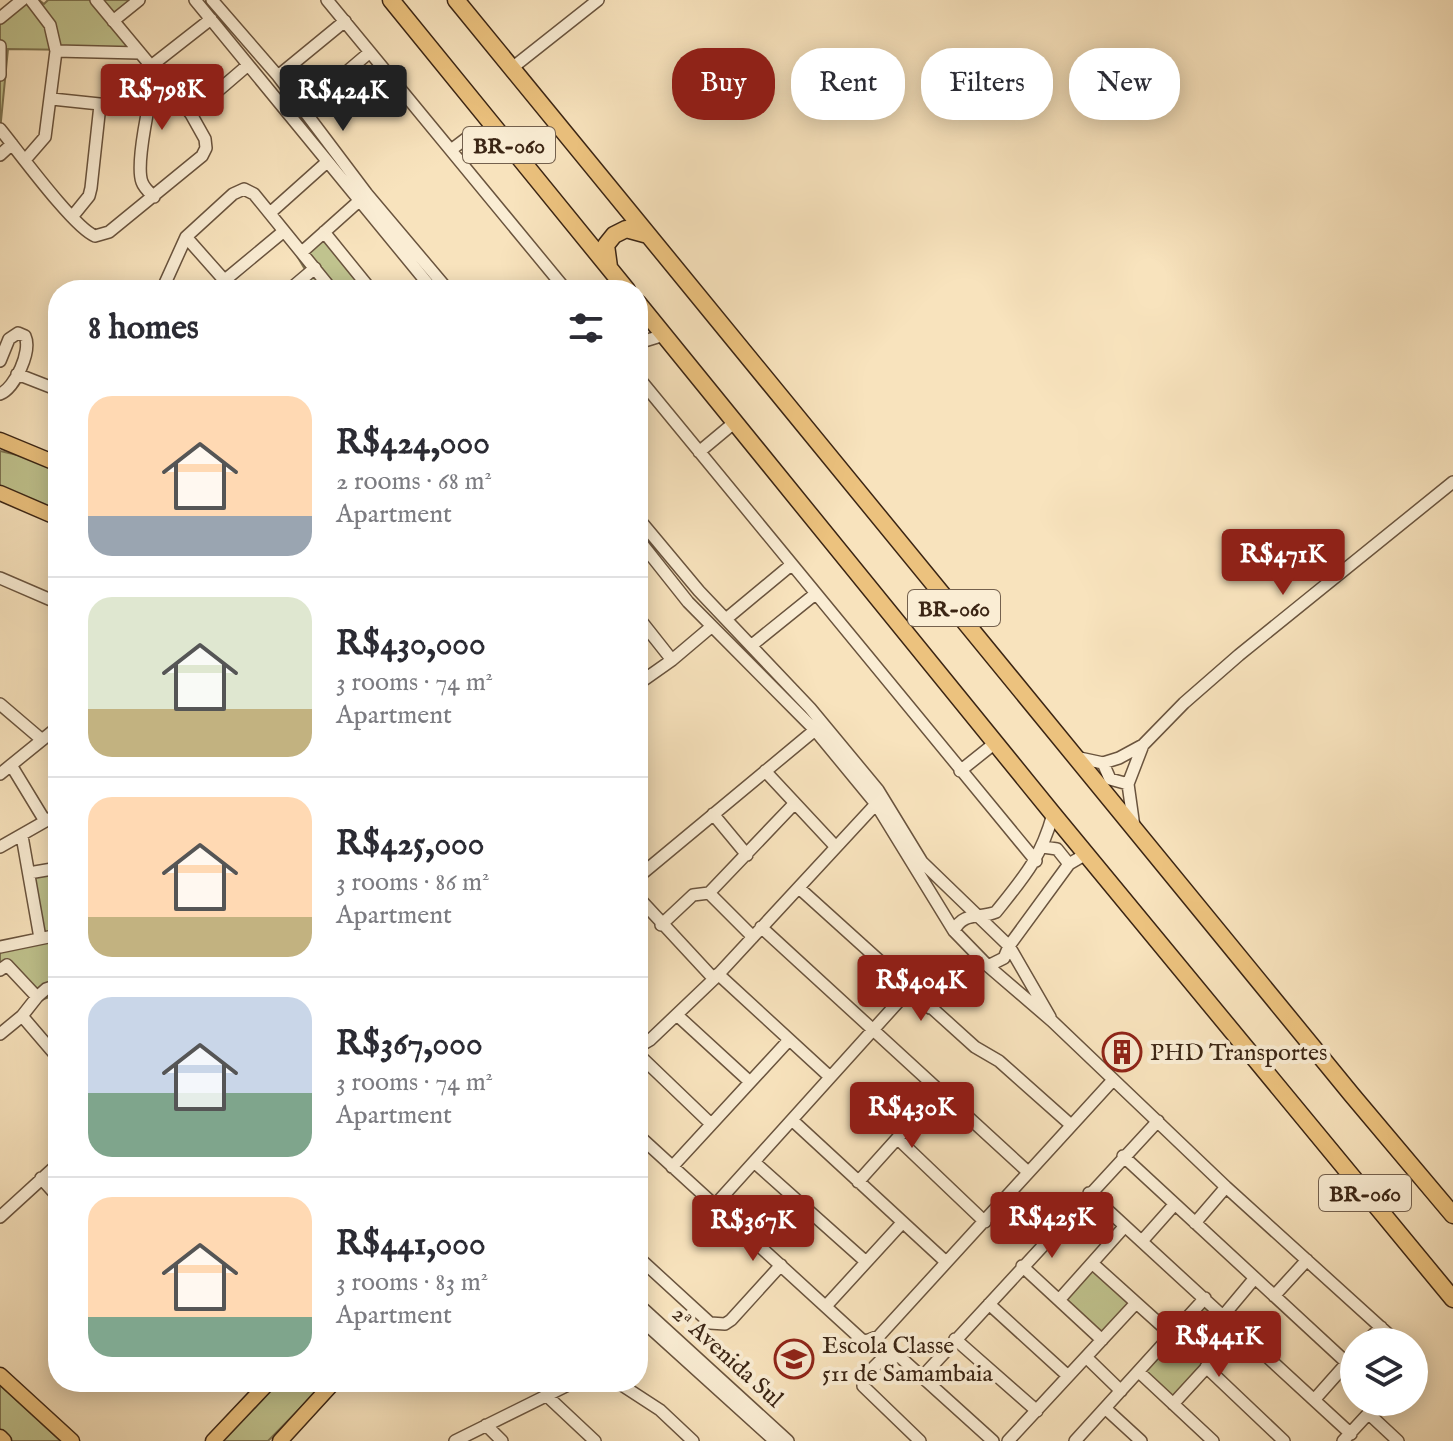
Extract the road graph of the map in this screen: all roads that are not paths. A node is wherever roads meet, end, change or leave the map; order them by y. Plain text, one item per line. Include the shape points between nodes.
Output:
1 (22, 0) edge
2 (31, 0) edge
3 (96, 0) edge
4 (195, 0) edge
5 (212, 0) edge
6 (327, 0) edge
7 (391, 0) edge
8 (456, 0) edge
9 (598, 0) edge
10 (136, 1) edge
11 (0, 18) edge
12 (211, 19) junction
13 (113, 21) junction
14 (345, 21) junction
15 (242, 35) junction
16 (232, 44) junction
17 (0, 46) edge
18 (56, 51) junction
19 (370, 52) junction
20 (139, 53) junction
21 (248, 65) junction
22 (512, 68) junction
23 (154, 70) junction
24 (0, 75) edge
25 (278, 76) junction
26 (52, 99) junction
27 (100, 105) junction
28 (478, 107) junction
29 (147, 109) junction
30 (303, 109) junction
31 (191, 114) junction
32 (314, 122) junction
33 (0, 129) edge
34 (301, 130) junction
35 (499, 133) junction
36 (472, 134) junction
37 (12, 144) junction
38 (451, 150) junction
39 (0, 155) edge
40 (25, 160) junction
41 (327, 162) junction
42 (154, 197) junction
43 (359, 201) junction
44 (270, 213) junction
45 (72, 217) junction
46 (284, 231) junction
47 (324, 232) junction
48 (650, 236) junction
49 (186, 237) junction
50 (302, 252) junction
51 (315, 268) junction
52 (609, 268) junction
53 (167, 280) edge
54 (217, 280) edge
55 (227, 280) edge
56 (301, 280) edge
57 (324, 280) edge
58 (363, 280) edge
59 (425, 280) edge
60 (440, 280) edge
61 (558, 280) edge
62 (619, 280) edge
63 (648, 315) edge
64 (664, 335) junction
65 (648, 340) edge
66 (0, 361) edge
67 (17, 374) junction
68 (48, 386) edge
69 (648, 389) edge
70 (0, 394) edge
71 (735, 422) junction
72 (0, 440) edge
73 (699, 452) junction
74 (48, 460) edge
75 (1453, 482) edge
76 (0, 493) edge
77 (48, 514) edge
78 (648, 530) edge
79 (648, 552) edge
80 (791, 565) junction
81 (0, 578) edge
82 (699, 591) junction
83 (814, 595) junction
84 (48, 599) edge
85 (688, 602) junction
86 (726, 619) junction
87 (711, 627) junction
88 (648, 630) edge
89 (752, 645) junction
90 (764, 658) junction
91 (672, 660) junction
92 (755, 669) junction
93 (648, 677) edge
94 (0, 704) edge
95 (815, 730) junction
96 (48, 734) edge
97 (41, 739) junction
98 (995, 743) junction
99 (1143, 745) junction
100 (1075, 757) junction
101 (1103, 763) junction
102 (11, 765) junction
103 (765, 771) junction
104 (960, 771) junction
105 (0, 774) edge
106 (1128, 784) junction
107 (794, 804) junction
108 (876, 804) junction
109 (713, 814) junction
110 (1053, 814) junction
111 (48, 819) edge
112 (45, 821) junction
113 (1134, 827) junction
114 (22, 836) junction
115 (835, 846) junction
116 (0, 847) edge
117 (1043, 847) junction
118 (1086, 854) junction
119 (747, 855) junction
120 (1036, 861) junction
121 (1069, 864) junction
122 (648, 869) edge
123 (48, 870) edge
124 (29, 873) junction
125 (799, 888) junction
126 (709, 893) junction
127 (648, 909) edge
128 (976, 916) junction
129 (661, 925) junction
130 (761, 927) junction
131 (954, 931) junction
132 (48, 937) edge
133 (753, 937) junction
134 (40, 938) junction
135 (1009, 946) junction
136 (0, 947) edge
137 (978, 956) junction
138 (2, 963) edge
139 (988, 966) junction
140 (716, 976) junction
141 (48, 988) edge
142 (909, 990) junction
143 (37, 997) junction
144 (930, 1008) junction
145 (22, 1016) junction
146 (678, 1016) junction
147 (1052, 1021) junction
148 (872, 1031) junction
149 (0, 1034) edge
150 (789, 1040) junction
151 (648, 1041) edge
152 (48, 1046) edge
153 (648, 1064) edge
154 (830, 1077) junction
155 (1113, 1080) junction
156 (750, 1082) junction
157 (939, 1092) junction
158 (792, 1120) junction
159 (1158, 1121) junction
160 (711, 1124) junction
161 (1071, 1125) junction
162 (898, 1139) junction
163 (648, 1144) edge
164 (1123, 1156) junction
165 (754, 1162) junction
166 (672, 1167) junction
167 (48, 1172) edge
168 (1028, 1172) junction
169 (41, 1178) junction
170 (858, 1182) junction
171 (48, 1186) edge
172 (1226, 1187) junction
173 (1089, 1193) junction
174 (715, 1205) junction
175 (1174, 1205) junction
176 (1453, 1215) edge
177 (0, 1217) edge
178 (985, 1222) junction
179 (902, 1223) junction
180 (1195, 1223) junction
181 (1125, 1226) junction
182 (1142, 1241) junction
183 (1307, 1260) junction
184 (865, 1261) junction
185 (946, 1262) junction
186 (1092, 1263) junction
187 (781, 1265) junction
188 (648, 1266) edge
189 (1022, 1266) junction
190 (1254, 1279) junction
191 (1274, 1296) junction
192 (1205, 1298) junction
193 (1453, 1299) edge
194 (1059, 1300) junction
195 (1136, 1303) junction
196 (989, 1304) junction
197 (826, 1306) junction
198 (1223, 1316) junction
199 (648, 1319) edge
200 (648, 1320) edge
201 (1381, 1327) edge
202 (1240, 1331) junction
203 (1172, 1335) junction
204 (879, 1336) junction
205 (955, 1339) junction
206 (1102, 1340) junction
207 (1340, 1351) edge
208 (888, 1355) junction
209 (1086, 1357) junction
210 (1206, 1367) junction
211 (1340, 1370) edge
212 (1139, 1372) junction
213 (0, 1375) edge
214 (1068, 1376) junction
215 (922, 1377) junction
216 (1121, 1391) junction
217 (260, 1392) edge
218 (325, 1392) edge
219 (554, 1392) edge
220 (632, 1392) edge
221 (547, 1396) junction
222 (1314, 1400) junction
223 (1173, 1404) junction
224 (1105, 1408) junction
225 (1037, 1411) junction
226 (1367, 1416) edge
227 (1371, 1416) edge
228 (486, 1425) junction
229 (1347, 1437) edge
230 (282, 1440) edge
231 (590, 1440) edge
232 (1281, 1440) edge
233 (72, 1441) edge
234 (213, 1441) edge
235 (455, 1441) edge
236 (502, 1441) edge
237 (693, 1441) edge
238 (776, 1441) edge
239 (788, 1441) edge
240 (920, 1441) edge
241 (993, 1441) edge
242 (1008, 1441) edge
243 (1075, 1441) edge
244 (1141, 1441) edge
245 (1213, 1441) edge
246 (1398, 1441) edge

1 - 11 street
2 - 18 street via 50,25
3 - 13 street
4 - 12 street
5 - 15 street
6 - 14 street
7 - 28 highway, BR-060
8 - 22 highway, BR-060
9 - 22 street
10 - 13 street
12 - 16 street
12 - 23 street
13 - 20 street
14 - 19 street
14 - 25 street
15 - 16 street
15 - 25 street
16 - 21 street
17 - 24 street
18 - 20 street
18 - 26 street
19 - 30 street
19 - 38 street
20 - 23 street
21 - 31 street
21 - 34 street
22 - 48 highway, BR-060
23 - 29 street
23 - 31 street
25 - 30 street
26 - 27 street
26 - 40 street via 45,137
27 - 29 street
27 - 45 street via 91,188
28 - 35 highway, BR-060
28 - 36 street
29 - 42 street via 141,174
30 - 32 street
31 - 42 street via 206,148
32 - 34 street
32 - 60 street
33 - 37 street
34 - 41 street
35 - 36 street
35 - 52 highway, BR-060
36 - 38 street
37 - 39 street
37 - 40 street
38 - 61 street
40 - 45 street
41 - 43 street
41 - 44 street
42 - 45 street via 102,235 89,234
43 - 47 street
43 - 59 street
44 - 46 street
44 - 49 street via 244,189
46 - 50 street
46 - 55 street
47 - 50 street
47 - 58 street
48 - 52 highway via 626,229 614,235 606,245
48 - 100 highway, BR-060
49 - 53 street
49 - 54 street
50 - 51 street
51 - 56 street
51 - 57 street
52 - 62 highway, BR-060
63 - 64 highway, BR-060
64 - 65 street
64 - 71 highway, BR-060
66 - 67 street via 11,337 25,336 28,343
67 - 68 street
67 - 70 street
69 - 73 street
71 - 73 street
71 - 98 highway, BR-060
72 - 74 main road
73 - 80 street
75 - 99 street via 1239,655
76 - 77 main road
78 - 82 street
79 - 85 street
80 - 83 street
80 - 86 street
81 - 84 street
82 - 85 street
82 - 86 street
83 - 89 street
83 - 104 street
85 - 87 street
86 - 89 street
87 - 91 street
87 - 92 street
88 - 91 street
89 - 90 street
90 - 92 street
90 - 128 street via 882,795 922,862
91 - 93 street
92 - 95 street
94 - 97 street
95 - 103 street
95 - 108 street
96 - 97 street
97 - 102 street
98 - 104 street
98 - 110 highway, BR-060
99 - 101 street
99 - 106 street
100 - 101 street
100 - 113 highway, BR-060
101 - 106 street via 1110,779
102 - 105 street
102 - 112 street
103 - 107 street
103 - 109 street
104 - 120 street
106 - 113 street
107 - 115 street
107 - 119 street
108 - 115 street
108 - 131 street
109 - 119 street
109 - 122 street
110 - 117 street
110 - 118 highway, BR-060
111 - 112 street
112 - 114 street
113 - 176 highway, BR-060
114 - 116 street
114 - 124 street
115 - 125 street
117 - 120 street
117 - 121 street via 1057,849
118 - 121 street
118 - 193 highway, BR-060
119 - 126 street
120 - 128 street via 996,912
121 - 135 street
123 - 124 street
124 - 134 street
125 - 130 street
125 - 142 street
126 - 129 street via 693,895
126 - 133 street
127 - 129 street
128 - 131 street via 964,918
128 - 135 street
129 - 140 street
130 - 133 street
130 - 148 street
131 - 137 street
132 - 134 street
133 - 140 street
134 - 136 street
135 - 139 street via 1001,961
135 - 147 street
137 - 139 street
137 - 144 street
138 - 143 street
139 - 147 street
140 - 146 street
140 - 150 street
141 - 143 street
142 - 144 street
142 - 148 street
143 - 145 street
144 - 161 street
145 - 149 street
145 - 152 street
146 - 151 street
146 - 156 street
147 - 155 street
148 - 154 street
148 - 157 street
150 - 154 street
150 - 156 street
153 - 160 street
154 - 158 street
155 - 159 street
155 - 161 street
156 - 160 street
157 - 162 street
157 - 168 street
158 - 165 street
158 - 170 street
159 - 164 street
159 - 172 street
160 - 166 street
161 - 168 street
162 - 170 street
162 - 178 street
163 - 166 street
164 - 173 street
164 - 175 street
165 - 174 street
165 - 184 street
166 - 174 street
167 - 169 street
168 - 178 street
169 - 171 street
169 - 177 street
170 - 179 street
172 - 180 street
172 - 183 street
173 - 181 street
173 - 189 street
174 - 187 street
175 - 180 street
175 - 182 street
178 - 185 street
179 - 184 street
179 - 185 street
180 - 190 street
181 - 182 street
181 - 186 street
182 - 192 street
183 - 191 street
183 - 201 street
184 - 197 street
185 - 204 street
186 - 194 street
186 - 195 street
187 - 188 street via 731,1320 718,1325
187 - 197 street
189 - 194 street
189 - 196 street
190 - 191 street
190 - 198 street
191 - 207 street
192 - 198 street
192 - 203 street
194 - 206 street
195 - 203 street
195 - 206 street
196 - 205 street
196 - 214 street
197 - 204 street via 861,1339
198 - 202 street
199 - 239 street, 2ᵃ Avenida Sul
200 - 238 street, 2ᵃ Avenida Sul
202 - 210 street
202 - 222 street
203 - 212 street
204 - 208 street
205 - 215 street
205 - 225 street
206 - 209 street
208 - 215 street via 900,1357
208 - 240 street via 865,1376 863,1386
209 - 214 street
209 - 216 street
210 - 223 street
210 - 232 street
211 - 222 street
212 - 216 street
212 - 223 street
213 - 233 main road
214 - 225 street
215 - 241 street
216 - 224 street
217 - 234 main road
218 - 230 main road
219 - 221 street
220 - 237 street
221 - 228 street
221 - 231 street
222 - 229 street
223 - 245 street
224 - 243 street
224 - 244 street
225 - 242 street
226 - 229 street
227 - 246 street
228 - 235 street
228 - 236 street

